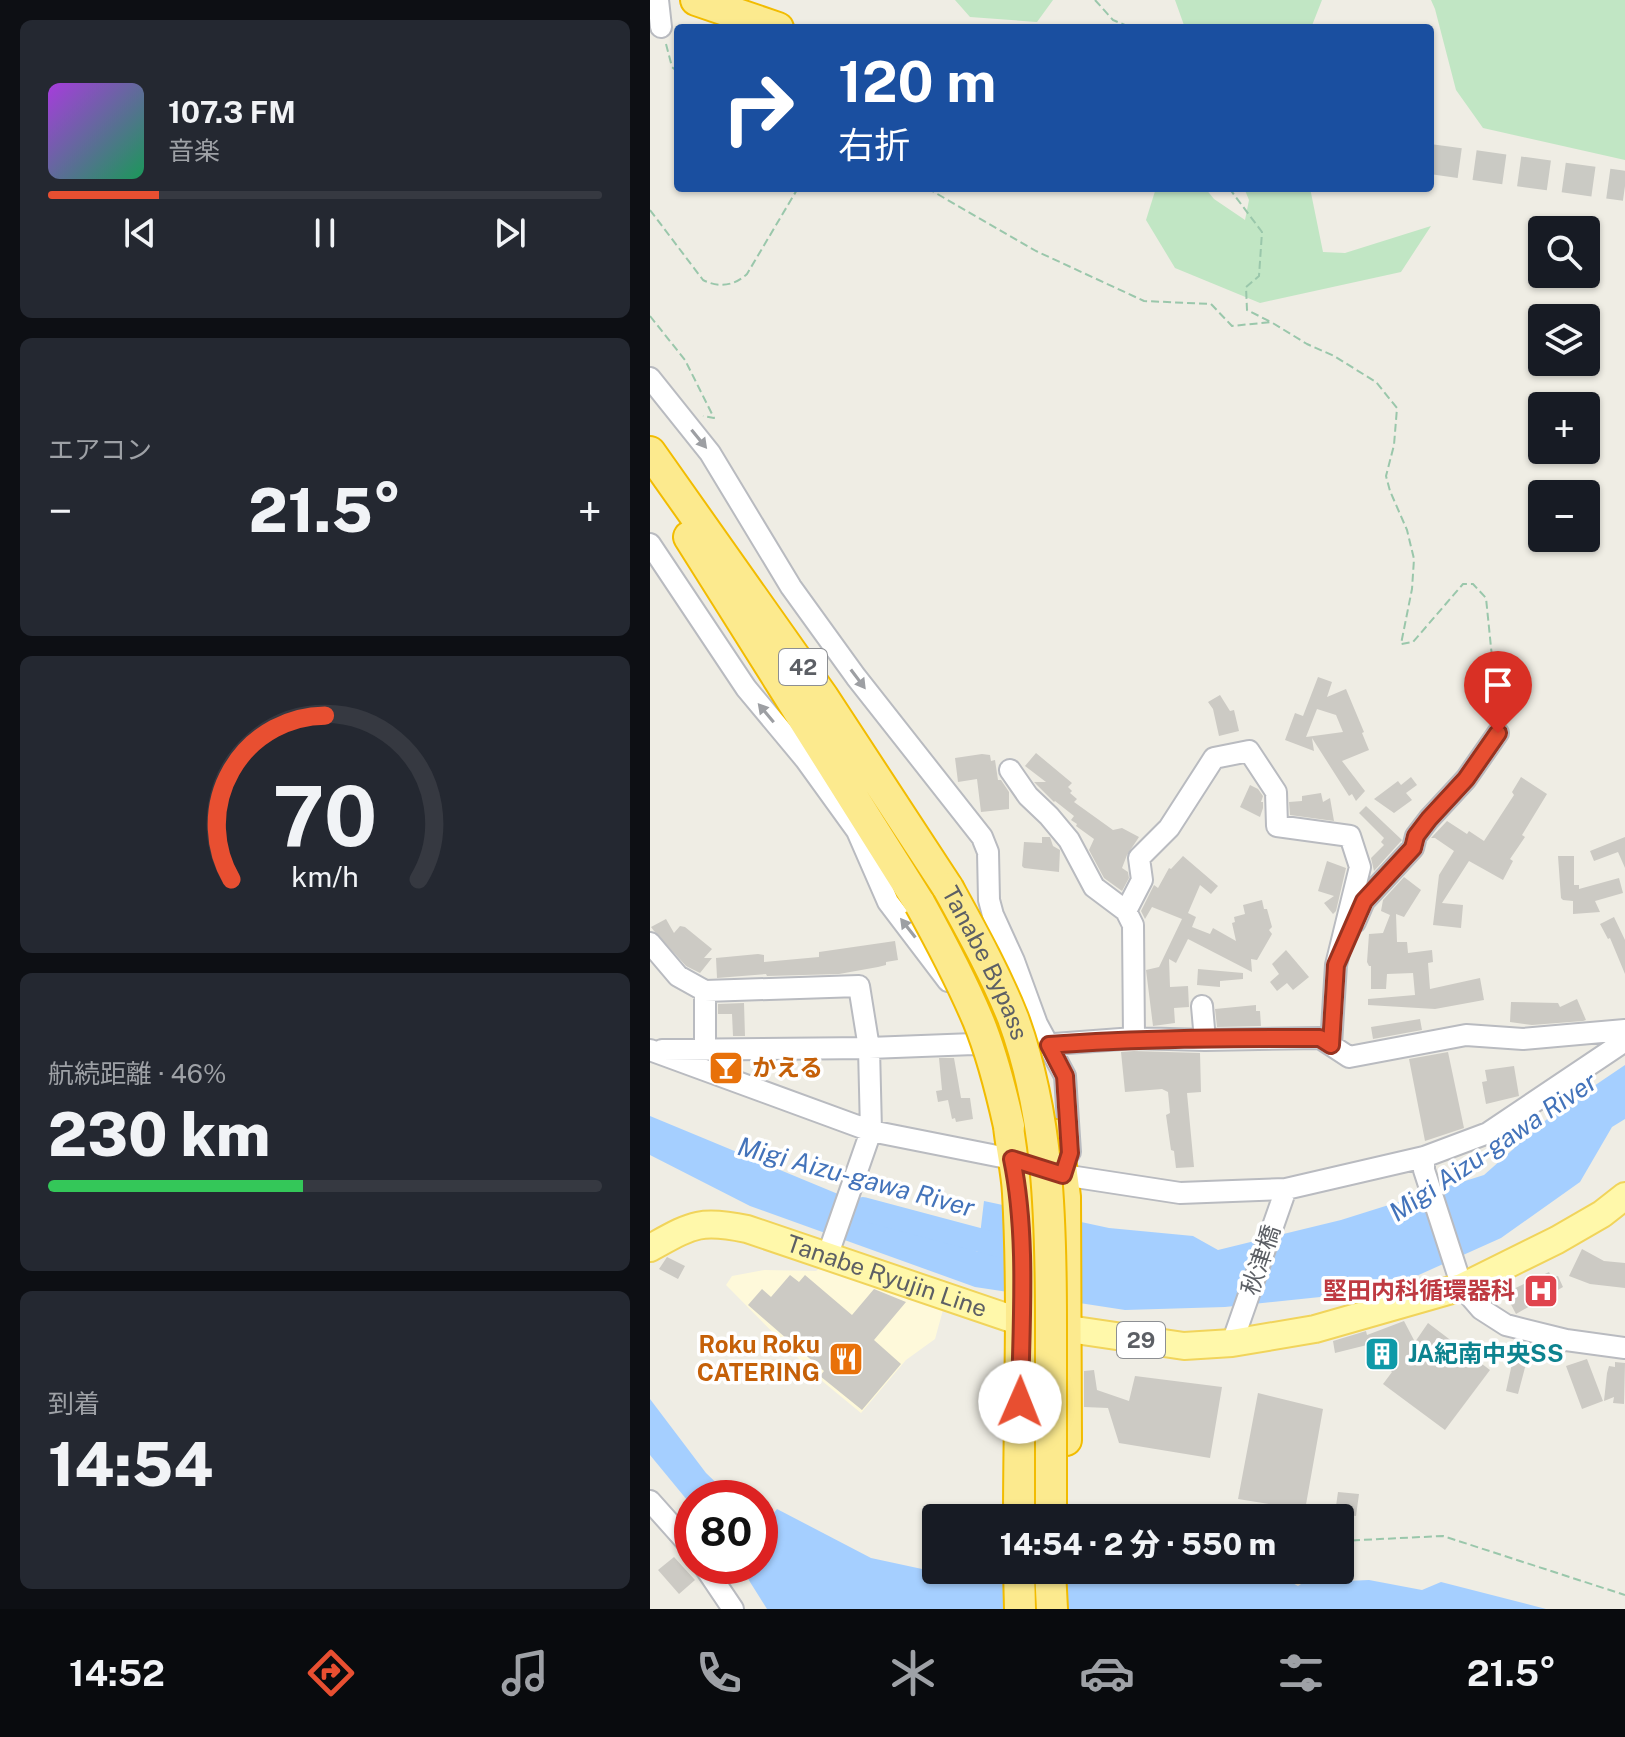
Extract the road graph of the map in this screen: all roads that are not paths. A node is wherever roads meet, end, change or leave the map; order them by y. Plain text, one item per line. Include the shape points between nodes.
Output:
1 (701, 2) edge
2 (766, 24) edge
3 (650, 378) edge
4 (650, 452) edge
5 (650, 483) edge
6 (650, 544) edge
7 (1498, 733) road end
8 (1010, 770) dead end
9 (941, 892) junction
10 (1126, 911) junction
11 (650, 943) edge
12 (1336, 965) junction
13 (705, 991) junction
14 (1202, 1006) dead end
15 (1625, 1030) edge
16 (1134, 1038) junction
17 (1205, 1040) junction
18 (1625, 1041) edge
19 (974, 1044) junction
20 (1049, 1045) junction
21 (1331, 1045) junction
22 (869, 1048) junction
23 (705, 1049) junction
24 (650, 1050) edge
25 (870, 1136) junction
26 (1424, 1164) junction
27 (1015, 1174) junction
28 (1064, 1186) junction
29 (1284, 1196) junction
30 (1625, 1196) edge
31 (650, 1248) edge
32 (830, 1252) junction
33 (1460, 1282) junction
34 (1021, 1315) junction
35 (1067, 1322) junction
36 (1232, 1343) junction
37 (1625, 1348) edge
38 (650, 1501) edge
39 (1019, 1504) edge
40 (1034, 1504) edge
41 (1051, 1504) edge
42 (1065, 1504) edge
43 (674, 1528) edge
44 (716, 1584) edge
45 (1019, 1584) edge
46 (1035, 1584) edge
47 (1051, 1584) edge
48 (1066, 1584) edge
49 (733, 1609) edge
50 (1020, 1609) edge
51 (1036, 1609) edge
52 (1052, 1609) edge
53 (1067, 1609) edge

1 - 2 highway
3 -> 20 street via 710,453 791,587 856,677 982,837 993,915
4 - 9 highway via 874,743
5 - 9 highway, Tanabe Bypass / 42 via 881,815
19 -> 6 street via 946,977 888,902 857,831 746,688
7 - 12 street via 1416,836 1413,848 1364,901
8 - 10 street via 1069,840 1094,887
9 - 27 highway, bridge via 953,965 997,1074
9 - 28 highway via 1000,956 1050,1095
9 - 40 highway, Tanabe Bypass / 42 via 998,1025 1027,1149 1034,1231
9 - 41 highway, Tanabe Bypass / 42, bridge via 988,961 1013,1020 1044,1145 1051,1214
10 - 12 street via 1142,880 1139,858 1169,828 1214,758 1249,751 1276,792 1277,826 1350,836 1360,867
10 - 16 street via 1133,925
11 - 13 street via 678,976
12 - 21 street
13 - 22 street via 866,985
13 - 23 street
14 - 17 street
15 - 21 street via 1523,1039 1466,1035 1349,1057
16 - 17 street
16 - 20 street
17 - 21 street via 1320,1038
18 - 26 street via 1488,1133
19 - 20 street
19 - 22 street
20 - 28 street via 1065,1076 1070,1153
22 - 23 street
22 - 25 street
23 - 24 street
24 - 25 street
25 - 27 street
25 - 32 street
26 - 29 street
26 - 33 street
27 - 28 street
27 - 34 highway
28 - 29 street
28 - 35 highway
29 - 36 street, 秋津橋
30 - 33 main road, Tanabe Ryujin Line / 29 via 1557,1240
31 - 32 main road, Tanabe Ryujin Line / 29 via 700,1223 747,1229
32 - 34 main road, Tanabe Ryujin Line / 29
33 - 36 main road, Tanabe Ryujin Line / 29 via 1315,1329
33 - 37 street via 1481,1309 1506,1325
34 - 35 main road, Tanabe Ryujin Line / 29
34 - 39 highway
35 - 36 main road, Tanabe Ryujin Line / 29 via 1184,1346
35 - 42 highway
38 - 43 street
44 - 49 street
45 - 50 highway
46 - 51 highway
47 - 52 highway
48 - 53 highway

